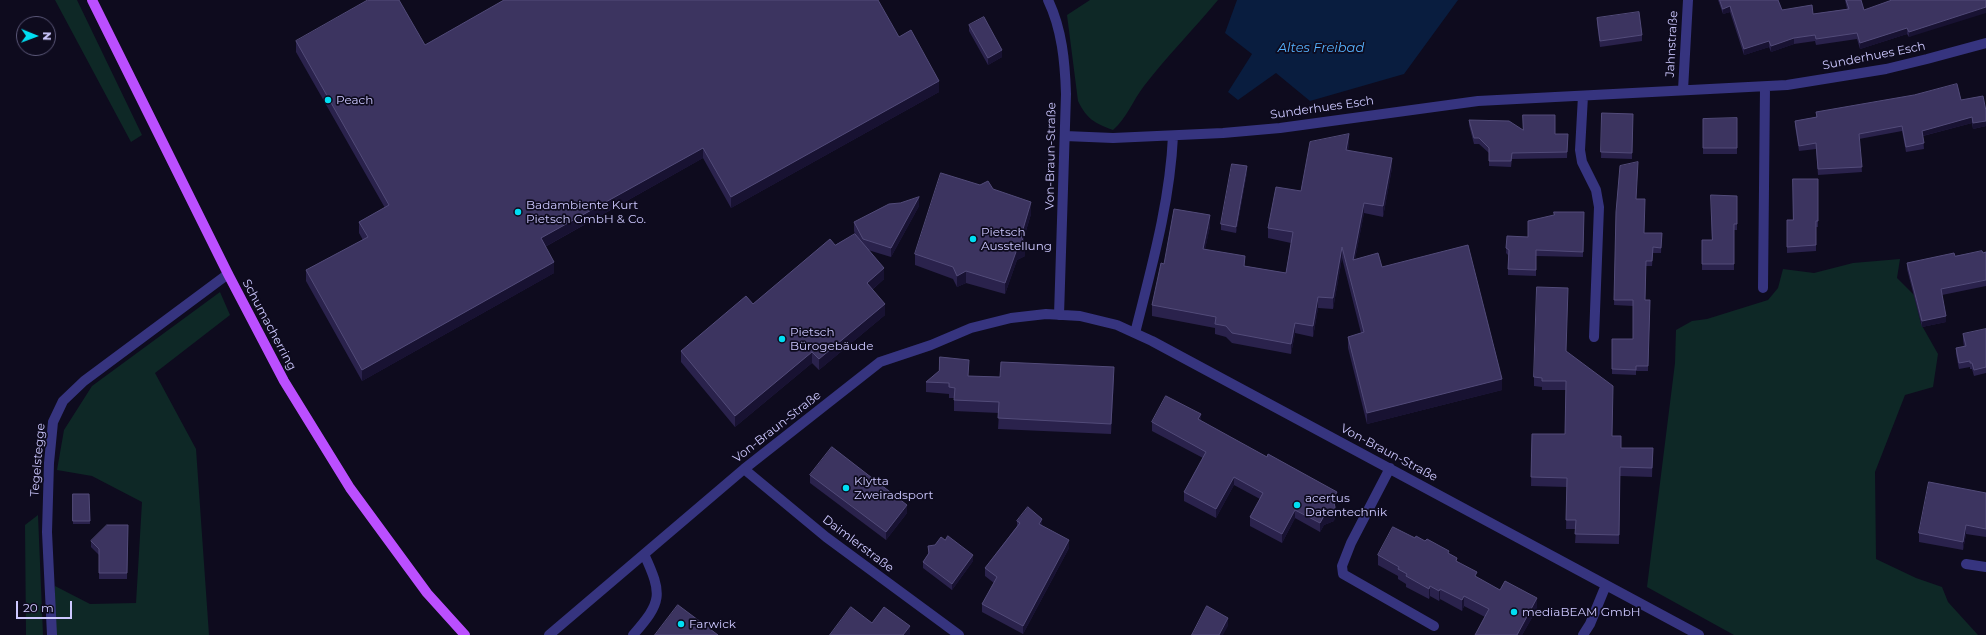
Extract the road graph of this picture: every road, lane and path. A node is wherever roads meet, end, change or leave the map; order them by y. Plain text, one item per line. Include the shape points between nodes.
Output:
1 (92, 0) edge
2 (1048, 0) edge
3 (1688, 0) edge
4 (1986, 43) edge
5 (1765, 87) junction
6 (1682, 90) junction
7 (1583, 96) junction
8 (1064, 136) junction
9 (1173, 136) junction
10 (228, 274) junction
11 (1763, 288) dead end
12 (1059, 315) junction
13 (1135, 333) junction
14 (1594, 337) dead end
15 (1390, 468) junction
16 (744, 469) junction
17 (644, 554) junction
18 (1966, 564) dead end
19 (1986, 567) edge
20 (1606, 585) junction
21 (1434, 626) dead end
22 (52, 635) edge
23 (466, 635) edge
24 (549, 635) edge
25 (633, 635) edge
26 (959, 635) edge
27 (1583, 635) edge
28 (1699, 635) edge

1 - 10 main road, Schumacherring
2 - 8 street, Von-Braun-Straße via 1059,30 1064,58
3 - 6 street, Jahnstraße
4 - 5 street, Sunderhues Esch via 1927,60
5 - 6 street, Sunderhues Esch
5 - 11 street
6 - 7 street, Sunderhues Esch
7 - 9 street, Sunderhues Esch via 1478,101 1280,128
7 - 14 street via 1580,150 1582,162 1596,190 1599,207
8 - 9 street, Sunderhues Esch
8 - 12 street, Von-Braun-Straße
9 - 13 street via 1172,163 1154,256
10 - 22 street, Tegelstegge via 84,381 63,401 53,422 49,463 46,532
10 - 23 main road, Schumacherring via 284,381 350,488 427,593
12 - 13 street, Von-Braun-Straße via 1080,316 1117,325
12 - 16 street, Von-Braun-Straße via 1046,314 1004,320 971,328 880,362
13 - 15 street, Von-Braun-Straße
15 - 20 street, Von-Braun-Straße
15 - 21 street via 1351,543 1342,566 1343,574
16 - 17 street, Von-Braun-Straße
16 - 26 street, Daimlerstraße via 826,537
17 - 24 street, Von-Braun-Straße
17 - 25 street via 657,584 658,600 651,615
18 - 19 street
20 - 27 street
20 - 28 street, Von-Braun-Straße

